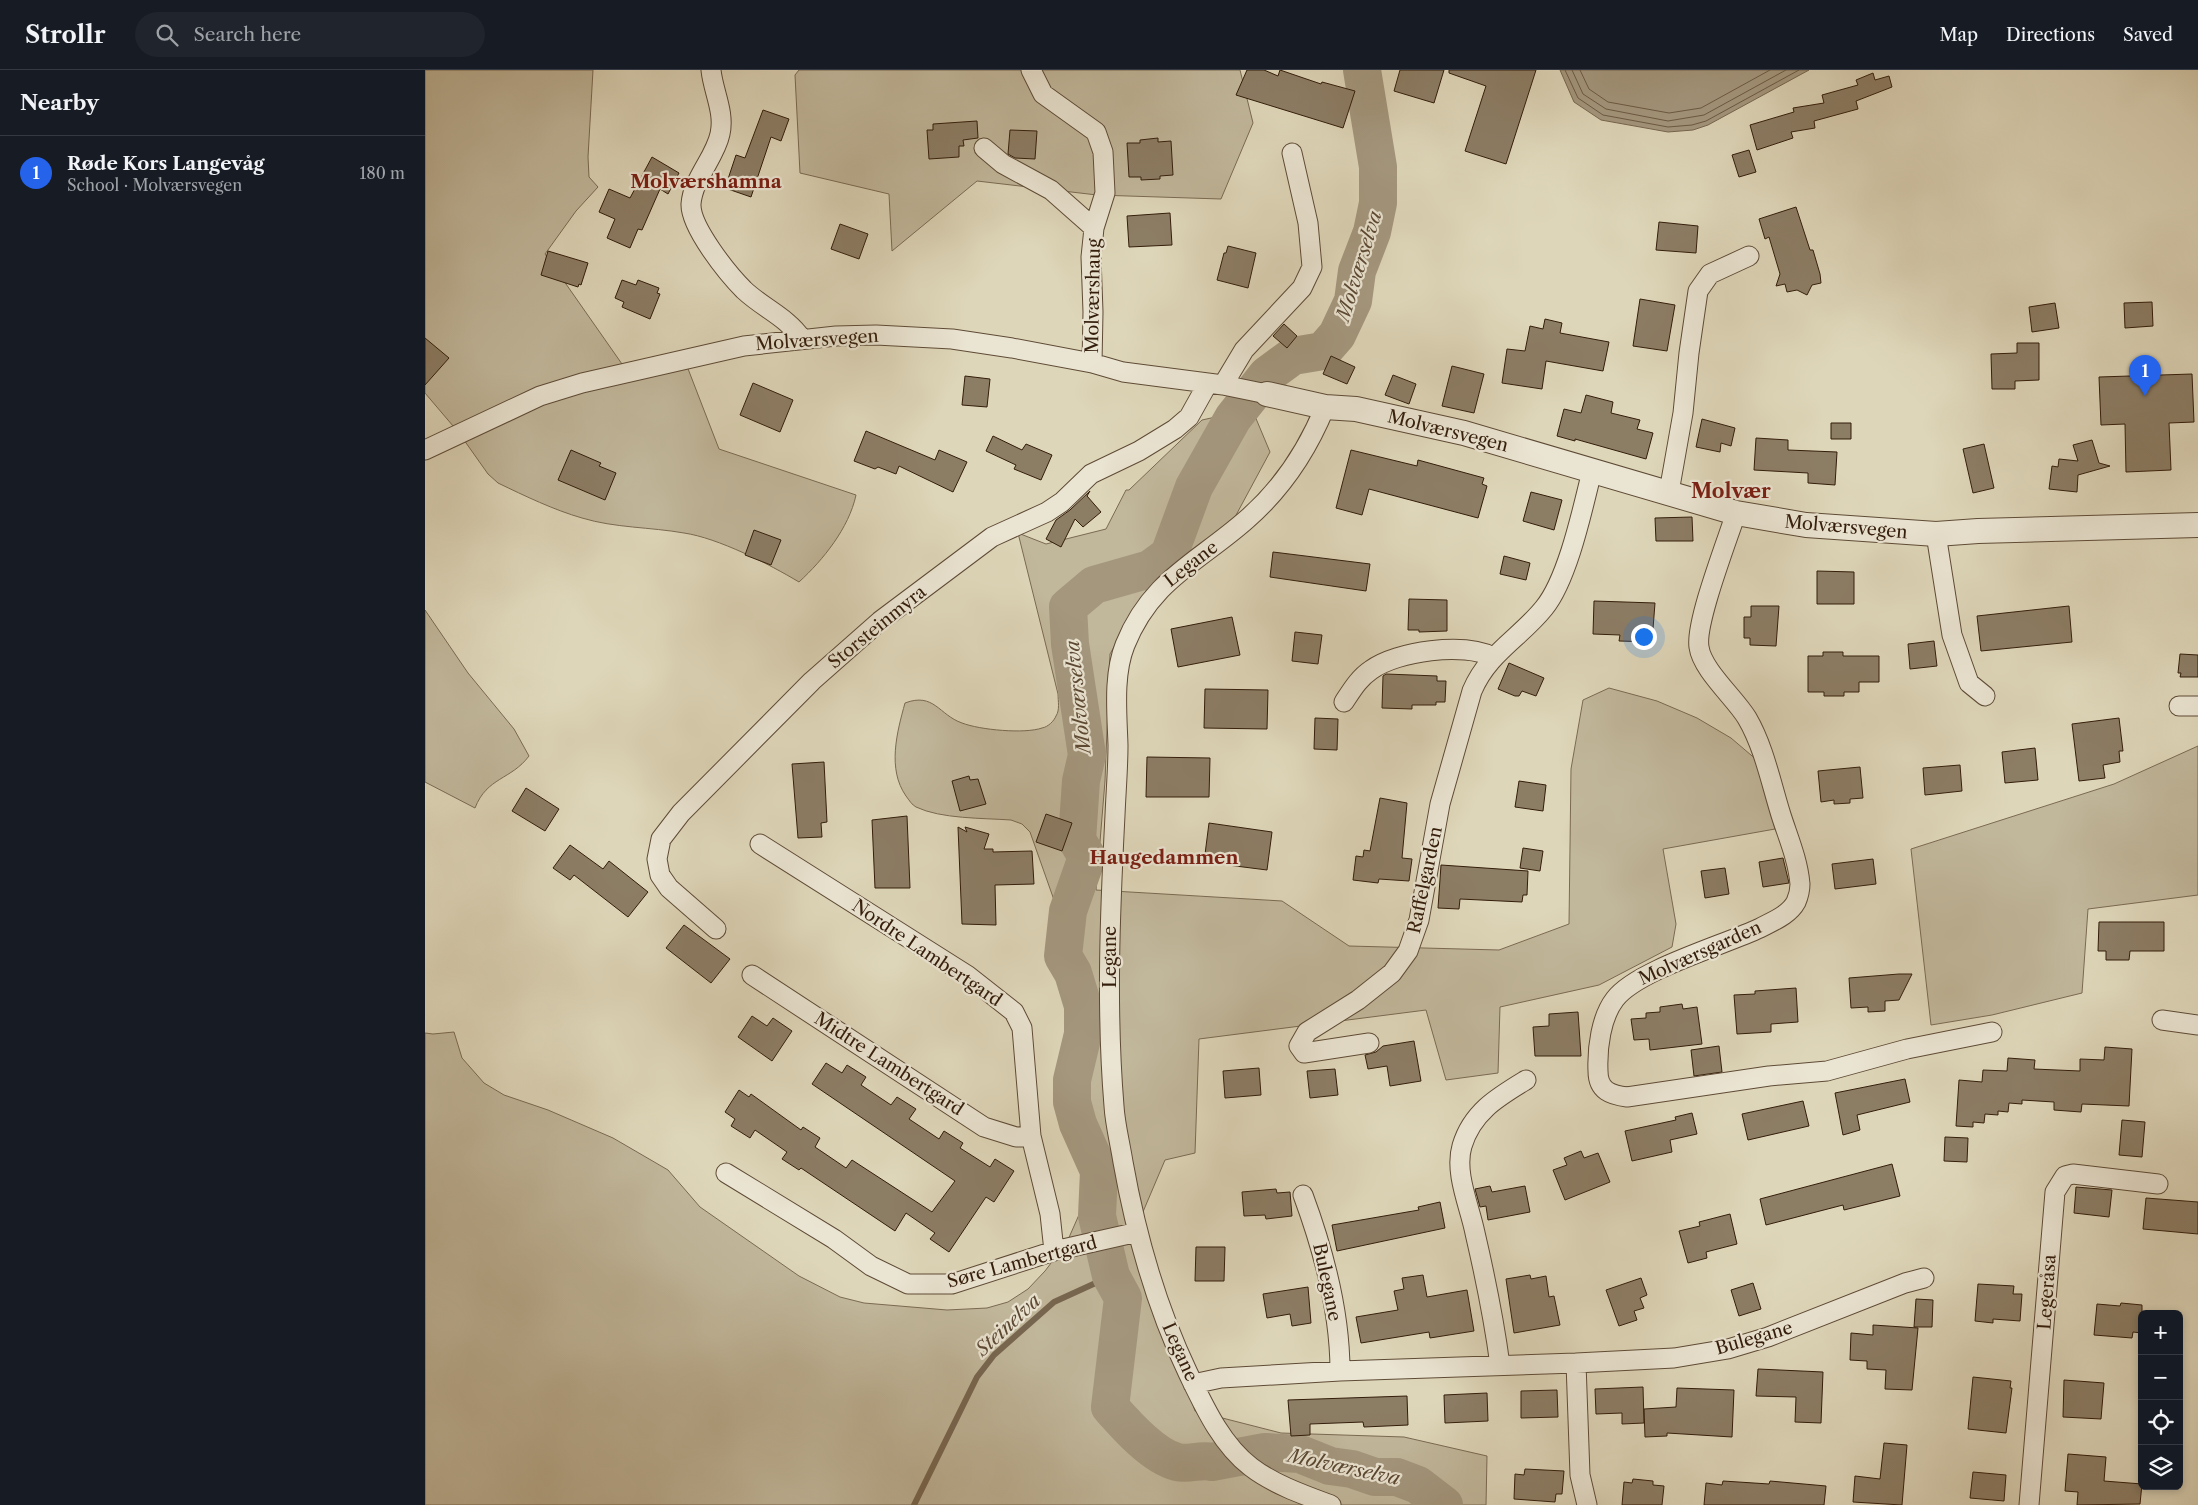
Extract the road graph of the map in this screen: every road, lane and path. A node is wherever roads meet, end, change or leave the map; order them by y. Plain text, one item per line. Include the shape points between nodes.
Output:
1 (711, 70) edge
2 (1031, 70) edge
3 (983, 148) dead end
4 (1292, 152) dead end
5 (1094, 228) junction
6 (1749, 256) dead end
7 (802, 339) junction
8 (1092, 363) junction
9 (1223, 386) junction
10 (1267, 394) joint
11 (1325, 407) junction
12 (425, 450) edge
13 (1593, 470) junction
14 (1669, 492) junction
15 (1736, 513) junction
16 (2198, 525) edge
17 (1936, 534) junction
18 (1493, 657) junction
19 (1985, 696) dead end
20 (1344, 702) dead end
21 (2179, 706) dead end
22 (2198, 706) edge
23 (761, 844) dead end
24 (716, 929) dead end
25 (752, 975) dead end
26 (2162, 1020) dead end
27 (2198, 1025) edge
28 (1992, 1032) dead end
29 (1369, 1043) dead end
30 (1526, 1080) dead end
31 (1031, 1136) junction
32 (726, 1173) dead end
33 (2158, 1184) dead end
34 (1303, 1195) dead end
35 (1138, 1232) junction
36 (1054, 1251) junction
37 (1924, 1278) dead end
38 (1576, 1363) junction
39 (1499, 1365) junction
40 (1340, 1371) junction
41 (1193, 1384) junction
42 (1331, 1505) edge
43 (1587, 1505) edge
44 (2029, 1505) edge

1 - 7 street via 721,132 695,187 691,212 704,237 734,279 745,291 782,316
2 - 5 street, Molværshaug via 1043,94 1096,132 1101,144 1105,193
3 - 5 street, Molværshaug via 1003,164 1051,190
4 - 9 street via 1307,223 1312,267 1302,288 1244,350
5 - 8 street, Molværshaug via 1091,257
6 - 14 street via 1710,274 1698,291
7 - 8 street, Molværsvegen via 876,334 915,336 1012,348
7 - 12 street, Molværsvegen via 744,346 582,383 539,396
8 - 9 street, Molværsvegen via 1123,372
9 - 10 street, Molværsvegen
9 - 24 street, Storsteinmyra via 1175,429 1091,474 1047,512 992,537 880,621 812,681 681,813 661,840 657,859 660,875 669,888
10 - 11 street, Molværsvegen
11 - 13 street, Molværsvegen via 1356,409 1445,428
11 - 35 street, Legane via 1315,433 1292,472 1250,517 1175,574 1155,594 1138,615 1123,649 1117,686 1118,765 1109,935 1111,1065 1114,1109
13 - 14 street, Molværsvegen
13 - 18 street, Raffelgarden via 1567,558 1549,601
14 - 15 street, Molværsvegen
15 - 17 street, Molværsvegen via 1806,525
15 - 28 street, Molværsgarden via 1700,626 1699,649 1707,665 1738,704 1759,742 1795,860 1800,892 1790,910 1777,919 1635,981 1623,990 1608,1010 1603,1026 1597,1069 1601,1085 1612,1095 1627,1097 1769,1076 1827,1071 1907,1048
16 - 17 street, Molværsvegen
17 - 19 street via 1953,635 1969,684
18 - 20 street via 1466,648 1449,648 1392,659 1372,669
18 - 29 street, Raffelgarden via 1478,677 1456,740 1440,804 1419,920 1409,951 1392,973 1358,1000 1307,1032 1299,1046 1304,1053
21 - 22 street
23 - 31 street, Nordre Lambertgard via 967,975 1015,1012 1022,1028
25 - 31 street, Midtre Lambertgard via 984,1126 1016,1137
26 - 27 street
30 - 39 street via 1482,1110 1460,1154 1460,1171 1475,1232
31 - 36 street, Nordre Lambertgard via 1050,1214
32 - 36 street, Søre Lambertgard via 834,1239 871,1266 908,1284 952,1284
33 - 44 street, Legeråsa via 2073,1174 2065,1176 2055,1192
34 - 40 street, Bulegane via 1315,1228 1331,1296 1340,1347
35 - 36 street, Søre Lambertgard
35 - 41 street, Legane via 1155,1292
37 - 38 street, Bulegane via 1728,1349 1674,1358
38 - 39 street, Bulegane
38 - 43 street via 1580,1475
39 - 40 street, Bulegane
40 - 41 street, Bulegane via 1221,1378
41 - 42 street, Legane via 1203,1406 1229,1445 1251,1468

